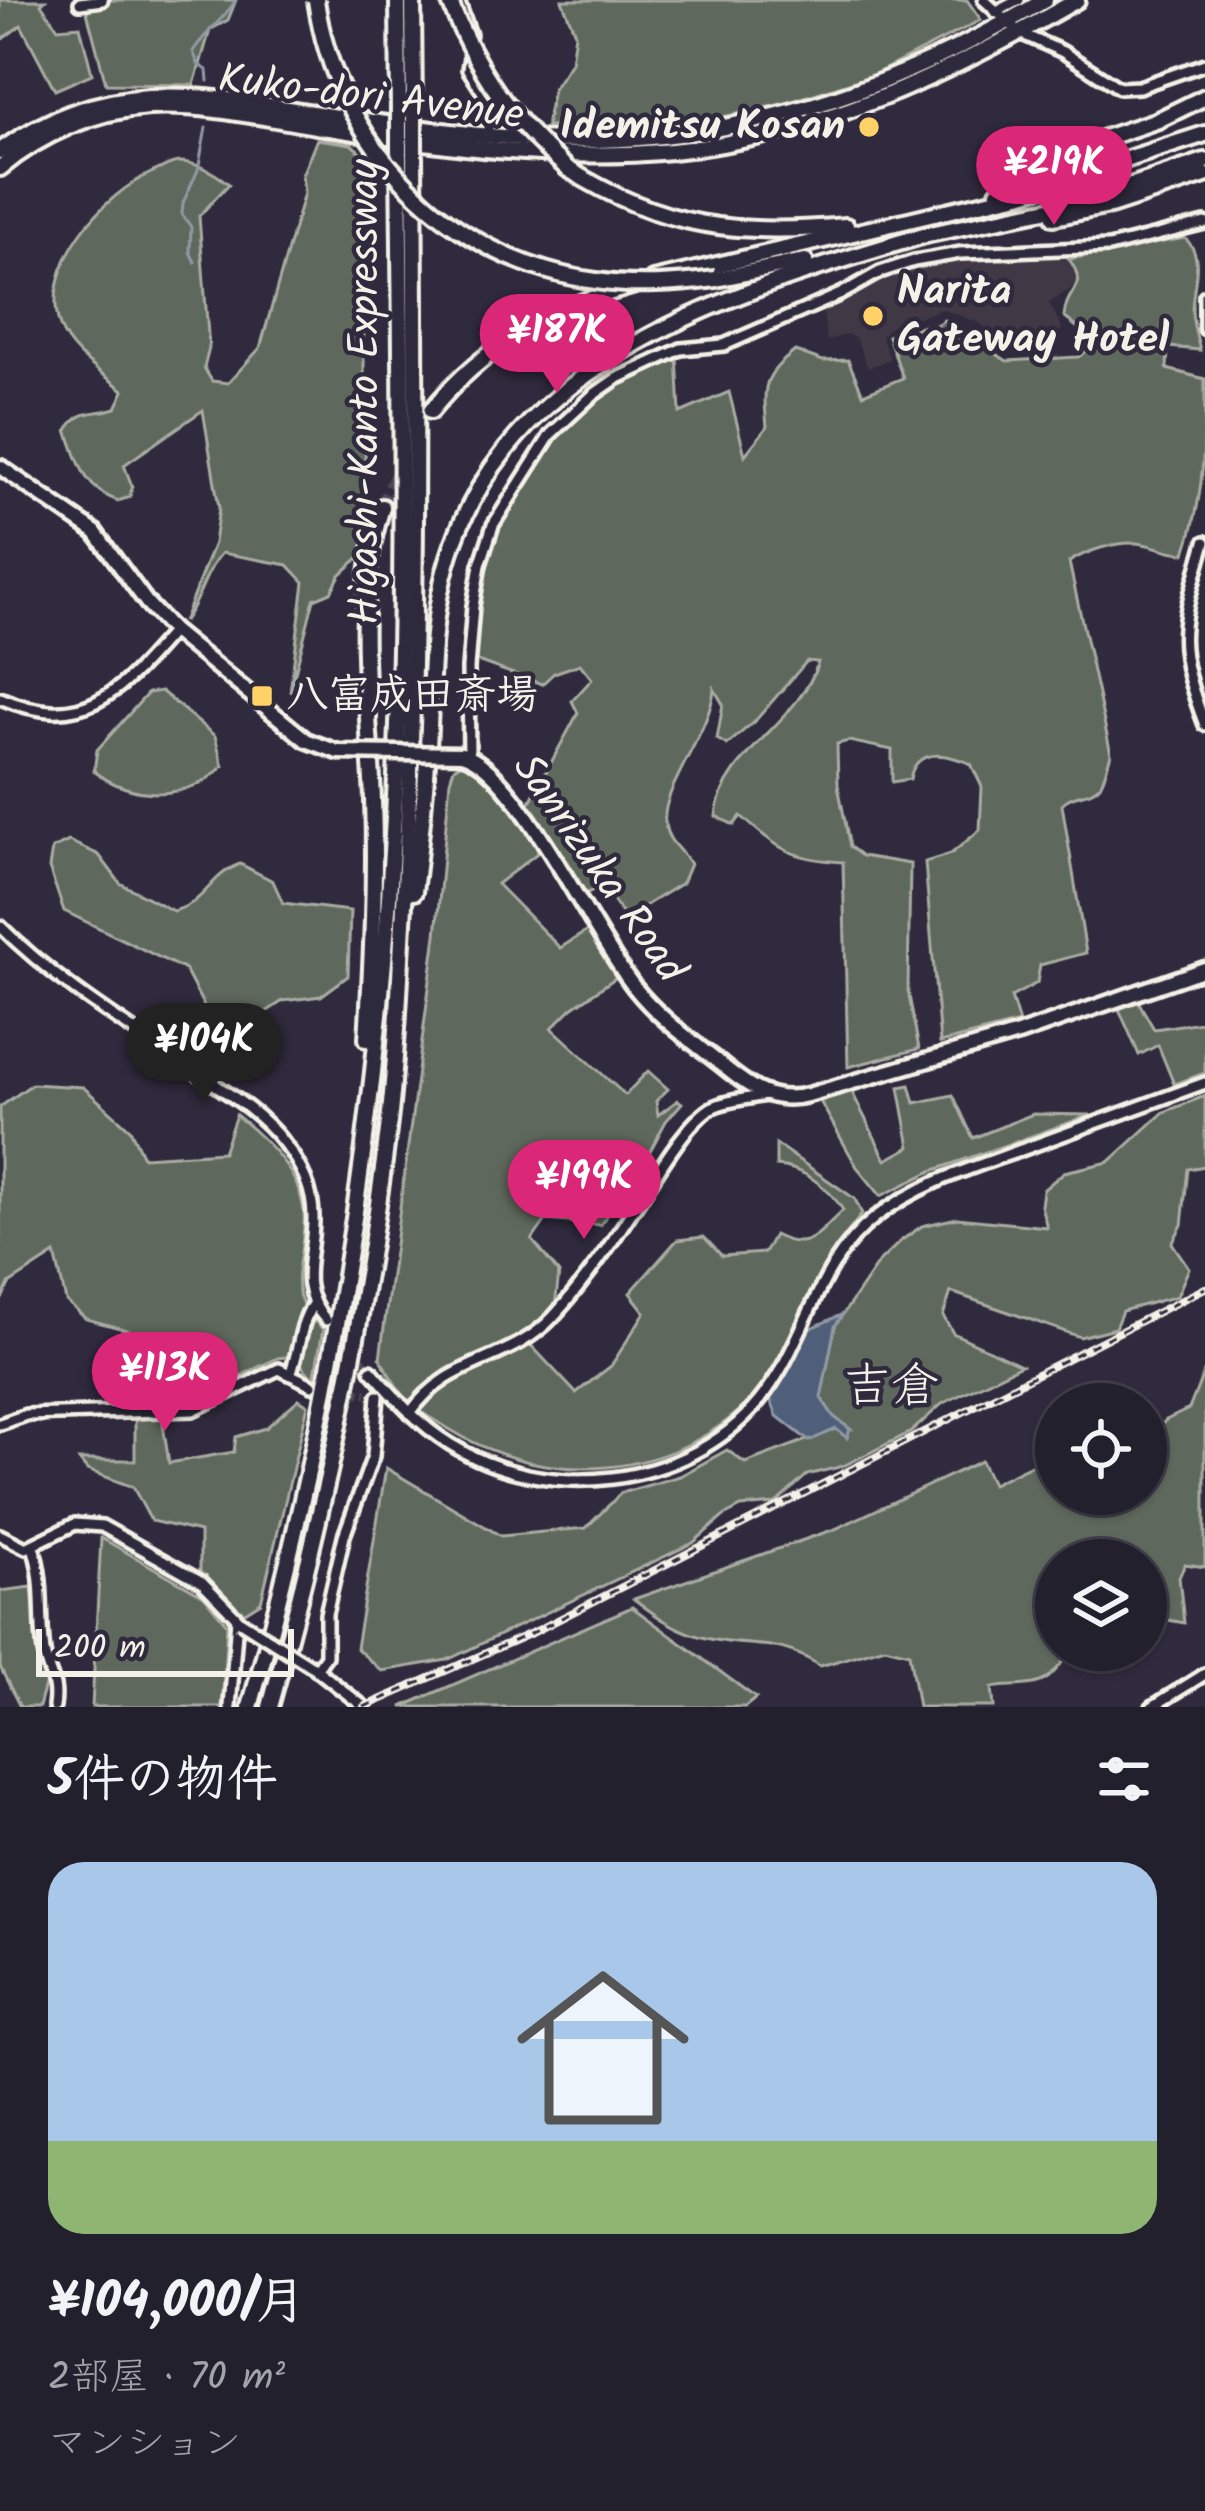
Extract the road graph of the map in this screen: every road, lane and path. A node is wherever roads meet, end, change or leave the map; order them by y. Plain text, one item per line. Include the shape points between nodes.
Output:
1 (102, 0) edge
2 (316, 0) edge
3 (398, 0) edge
4 (412, 0) edge
5 (454, 0) edge
6 (984, 0) edge
7 (1019, 0) edge
8 (1045, 0) edge
9 (1077, 0) edge
10 (80, 4) dead end
11 (1042, 20) junction
12 (1008, 22) junction
13 (1054, 48) junction
14 (1205, 64) edge
15 (1205, 98) edge
16 (406, 115) junction
17 (1205, 134) edge
18 (487, 136) junction
19 (0, 151) edge
20 (406, 153) junction
21 (1205, 160) edge
22 (0, 168) edge
23 (1205, 175) edge
24 (954, 209) junction
25 (904, 220) junction
26 (984, 223) junction
27 (1205, 223) edge
28 (925, 235) junction
29 (1205, 296) edge
30 (1205, 329) edge
31 (431, 411) dead end
32 (0, 467) edge
33 (382, 507) tunnel mouth
34 (1205, 542) edge
35 (173, 631) junction
36 (0, 698) edge
37 (1205, 725) edge
38 (465, 755) junction
39 (0, 926) edge
40 (1205, 969) edge
41 (400, 998) junction
42 (1205, 1083) edge
43 (765, 1095) junction
44 (358, 1182) junction
45 (313, 1304) junction
46 (326, 1320) tunnel mouth
47 (370, 1370) tunnel mouth
48 (290, 1374) junction
49 (312, 1385) tunnel mouth
50 (378, 1394) junction
51 (410, 1413) junction
52 (0, 1424) edge
53 (0, 1535) edge
54 (33, 1547) junction
55 (239, 1620) junction
56 (313, 1668) junction
57 (1205, 1674) edge
58 (54, 1707) edge
59 (230, 1707) edge
60 (250, 1707) edge
61 (270, 1707) edge
62 (364, 1707) edge
63 (1152, 1707) edge

1 - 10 street
2 - 28 highway, bridge via 338,86 361,129 404,183 455,226 519,261 573,278 662,285
3 - 16 highway, Higashi-Kanto Expressway
4 - 16 highway, Higashi-Kanto Expressway
5 - 18 street via 473,44 468,69 491,105
5 - 25 highway, bridge via 472,54 526,133 568,169 638,208 710,227 789,231
6 - 12 street
7 - 12 street
8 - 12 highway, Kuko-dori Avenue
9 - 11 highway, Kuko-dori Avenue
11 - 12 highway, Kuko-dori Avenue
11 - 13 street via 1041,38
12 - 13 street
12 - 18 highway, Kuko-dori Avenue via 861,91 760,121 631,139
12 - 22 highway, Kuko-dori Avenue via 874,103 688,148 521,153 149,107 86,119
13 - 14 street via 1119,88
15 - 24 highway
16 - 20 highway, Higashi-Kanto Expressway, bridge
17 - 24 highway
18 - 19 highway, Kuko-dori Avenue via 155,94 79,108
20 - 41 highway, Higashi-Kanto Expressway via 417,390
20 - 44 highway, Higashi-Kanto Expressway via 396,772
21 - 26 highway via 1083,202
23 - 26 highway via 1086,212
24 - 25 highway
25 - 31 highway via 576,304 488,353
26 - 28 highway
27 - 38 street via 1109,247 914,261 724,345 681,349 616,379 551,434 494,525 480,565
28 - 41 highway via 789,274 660,329 573,385 499,458 451,549 436,617 425,803
29 - 30 street
32 - 35 main road, Sanrizuka Road via 94,532
33 - 44 highway via 366,594 373,917
34 - 37 street via 1182,639
35 - 36 street via 125,686 92,705 39,711
35 - 38 main road, Sanrizuka Road, bridge via 306,740 338,752
38 - 43 main road, Sanrizuka Road via 506,788 647,1003
39 - 45 street via 46,969 282,1139 310,1194 306,1283
40 - 43 main road via 885,1073 794,1099
41 - 61 highway, Higashi-Kanto Expressway via 375,1220 344,1390
42 - 51 street via 934,1182 886,1209 829,1269 760,1400 685,1456 618,1478 543,1478 477,1459
43 - 51 street via 708,1110 554,1316 508,1350 441,1379
44 - 60 highway, Higashi-Kanto Expressway via 327,1375
45 - 46 street
45 - 48 street
47 - 50 street
48 - 49 street
48 - 52 street via 279,1369 193,1410 26,1414
50 - 51 street
50 - 56 street via 373,1456 326,1615 326,1656
53 - 54 street
54 - 55 street via 75,1524 102,1526 202,1582
54 - 58 street
55 - 56 street, bridge
55 - 59 street
56 - 62 street
57 - 63 street

